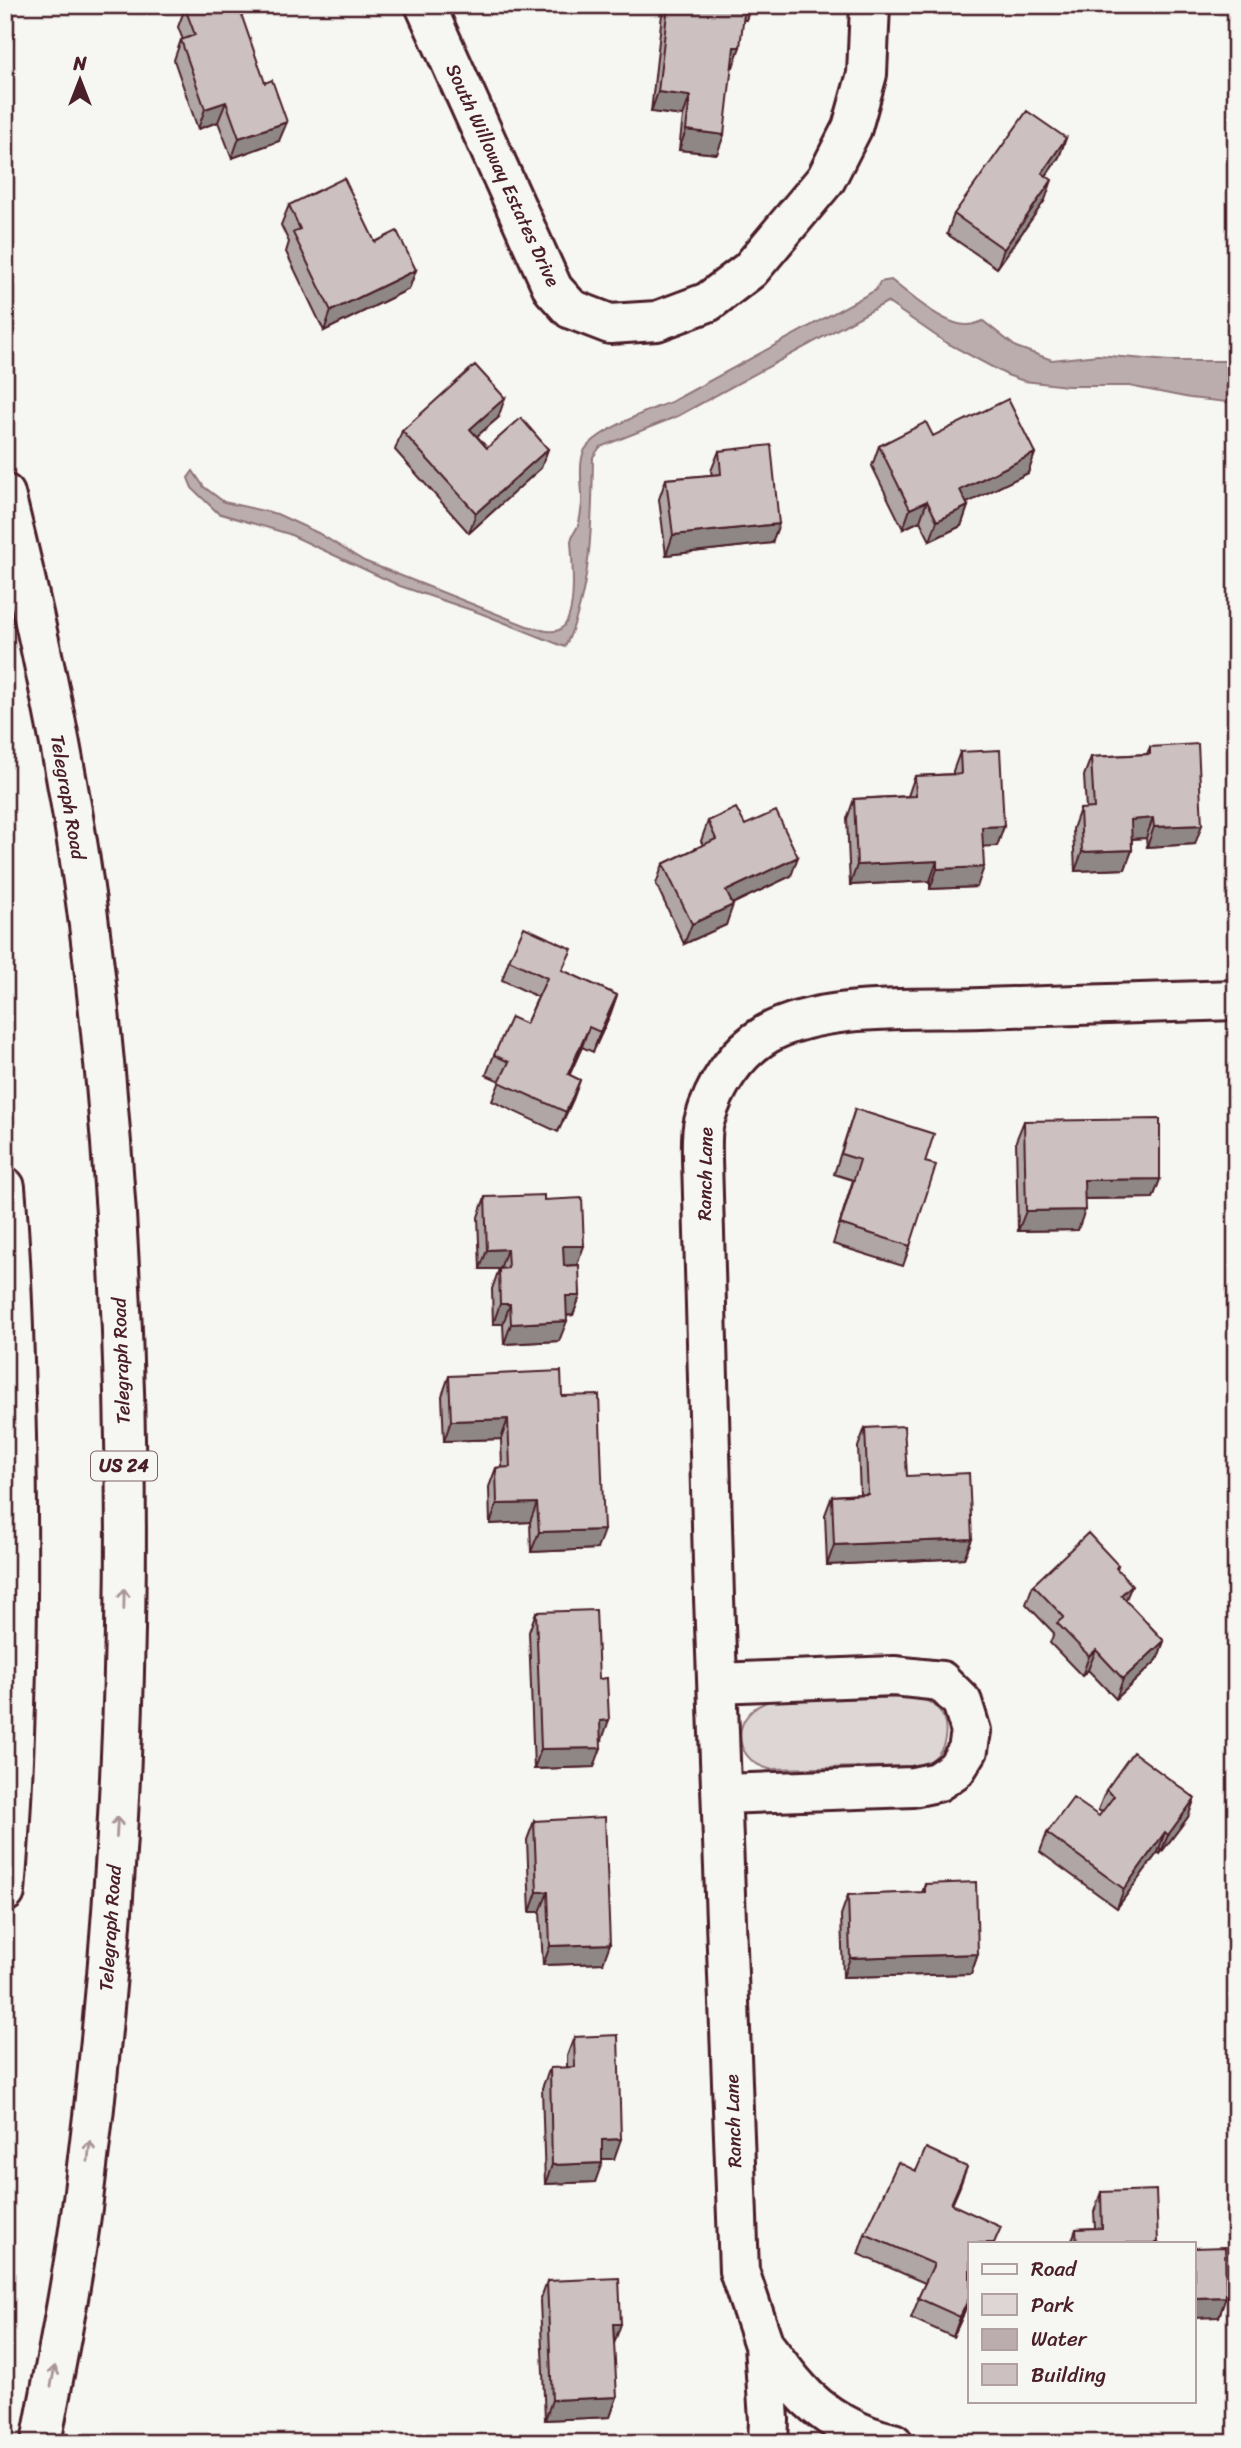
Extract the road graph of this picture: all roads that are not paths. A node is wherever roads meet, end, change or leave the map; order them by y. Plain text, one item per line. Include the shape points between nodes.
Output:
1 (425, 5) edge
2 (870, 5) edge
3 (5, 494) edge
4 (1236, 1000) edge
5 (5, 1187) edge
6 (718, 1683) junction
7 (722, 1794) junction
8 (5, 1892) edge
9 (764, 2345) junction
10 (41, 2443) edge
11 (768, 2443) edge
12 (893, 2443) edge

1 - 2 main road, South Willoway Estates Drive via 553,289 571,309 610,324 657,321 708,302 750,270 826,179 852,128 867,74
10 -> 3 main road, Telegraph Road / US 24 via 83,2204 103,2011 116,1852 125,1484 116,1216 92,950 65,775
4 - 6 main road, Ranch Lane via 830,1014 797,1020 766,1035 737,1058 716,1090 703,1124
5 - 8 main road via 12,1268 18,1530
6 - 7 main road, Ranch Lane
6 - 7 main road via 894,1676 941,1681 961,1702 971,1731 968,1750 956,1769 937,1782 913,1787
7 - 9 main road, Ranch Lane via 739,2271
9 - 11 main road, Ranch Lane
9 - 12 main road via 800,2391 831,2416

